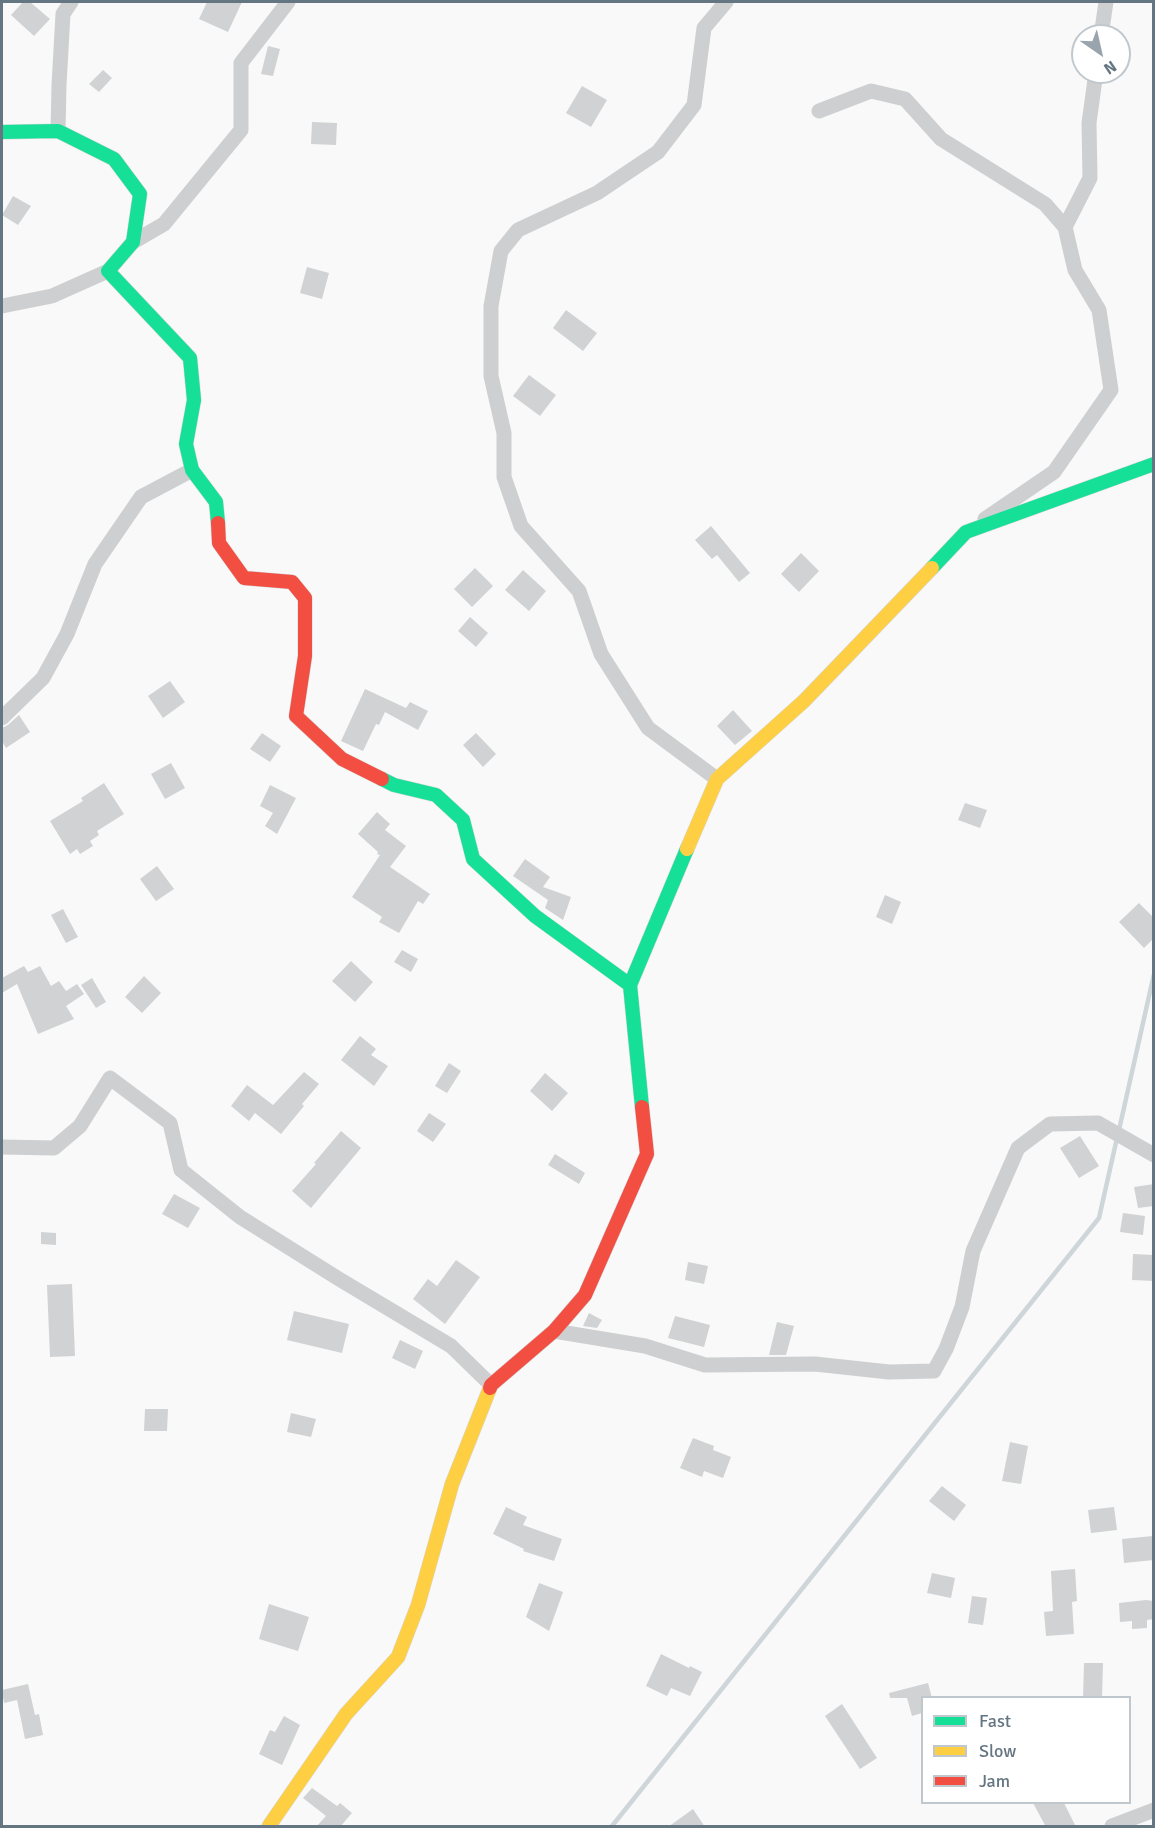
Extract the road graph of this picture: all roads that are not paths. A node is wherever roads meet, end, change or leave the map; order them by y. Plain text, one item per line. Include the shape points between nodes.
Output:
1 (71, 2) edge
2 (288, 2) edge
3 (726, 2) edge
4 (1106, 2) edge
5 (1103, 24) edge
6 (1094, 84) edge
7 (819, 111) dead end
8 (58, 131) junction
9 (2, 132) edge
10 (1065, 227) junction
11 (134, 242) junction
12 (108, 271) junction
13 (2, 306) edge
14 (1154, 464) edge
15 (192, 470) junction
16 (966, 532) junction
17 (2, 718) edge
18 (717, 778) junction
19 (630, 985) junction
20 (2, 1147) edge
21 (1154, 1155) edge
22 (554, 1331) junction
23 (491, 1385) junction
24 (1154, 1810) edge
25 (269, 1827) edge
26 (1112, 1827) edge

1 - 8 street via 63,14
2 - 11 street via 241,63 241,130 164,224
3 - 18 street via 704,28 694,105 673,134 658,152 597,193 518,230 501,251 491,306 491,376 504,433 504,477 521,526 579,591 601,654 648,728
4 - 5 street
6 - 10 street via 1089,123 1090,178
7 - 10 street via 871,91 905,99 941,139 1045,204
8 - 9 street
8 - 11 street via 114,159 140,194
10 - 16 street via 1075,270 1099,310 1111,390 1054,472
11 - 12 street
12 - 13 street via 52,296
12 - 15 street via 190,358 194,400 186,444
14 - 16 street
15 - 17 street via 141,497 95,564 67,634 43,678
15 - 19 street via 216,502 219,543 244,578 292,582 305,598 305,656 296,716 342,759 394,785 436,795 463,820 473,859 535,916
16 - 18 street via 804,701
18 - 19 street
19 - 22 street via 647,1154 585,1295
20 - 23 street via 54,1148 80,1126 110,1078 170,1123 181,1170 240,1216 451,1346
21 - 22 street via 1098,1124 1050,1124 1018,1148 973,1251 962,1307 934,1371 889,1372 815,1364 705,1365 645,1346
22 - 23 street
23 - 25 street via 452,1484 418,1605 398,1657 346,1714
24 - 26 street

